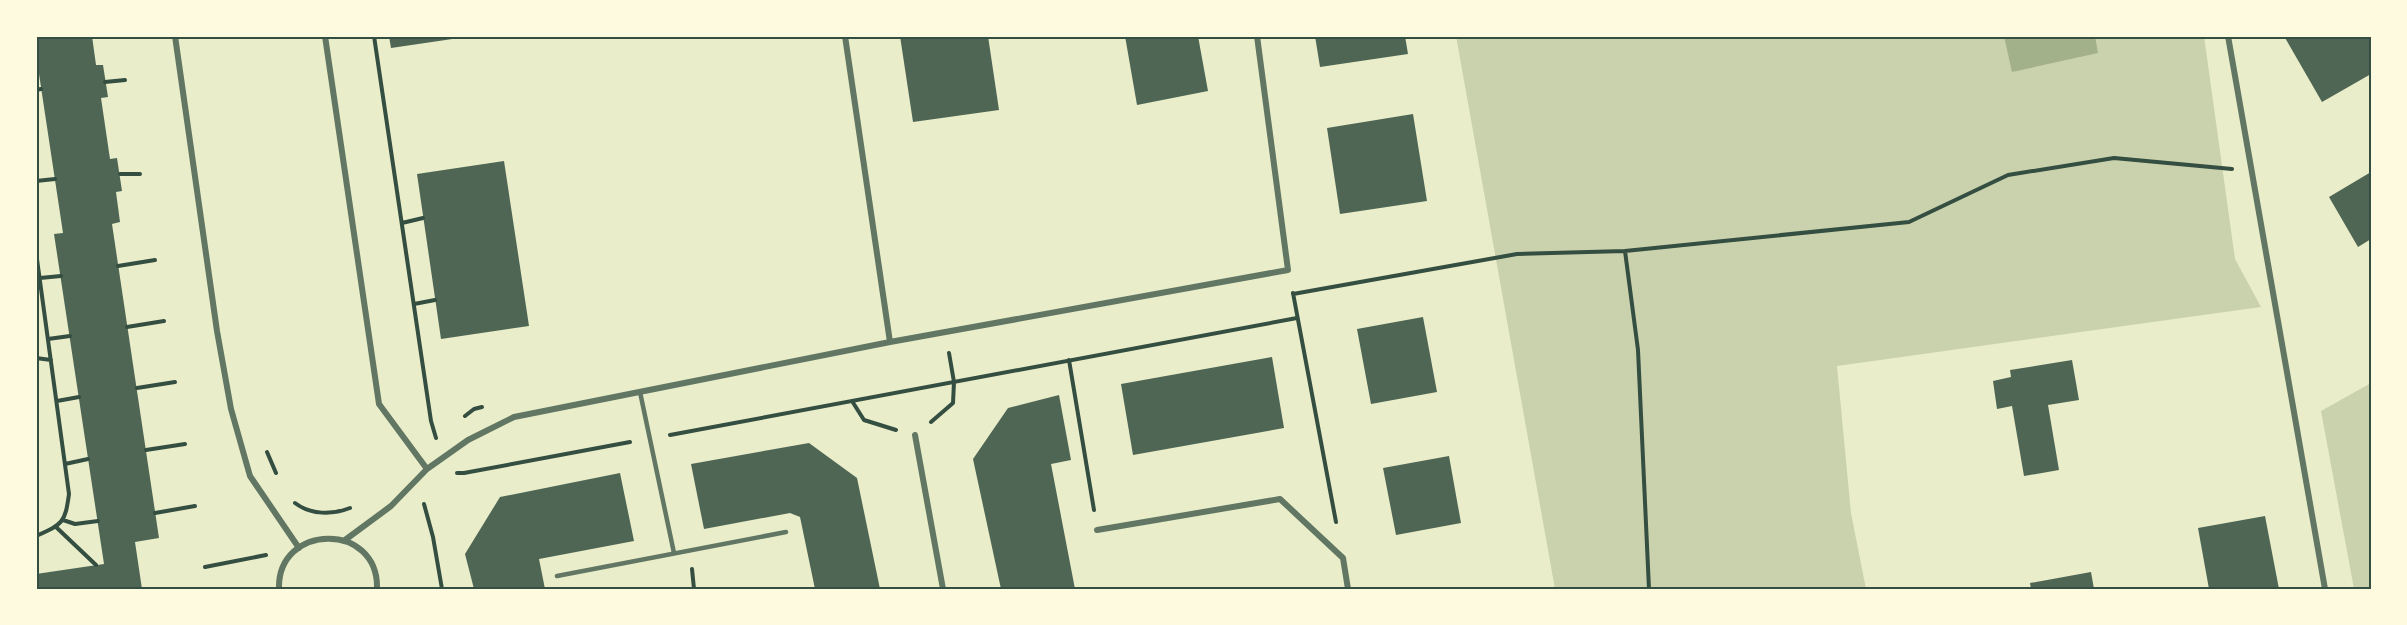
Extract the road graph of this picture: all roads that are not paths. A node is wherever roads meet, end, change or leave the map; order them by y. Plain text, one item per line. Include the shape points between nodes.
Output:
1 (176, 36) edge
2 (325, 36) edge
3 (845, 36) edge
4 (1257, 36) edge
5 (2228, 36) edge
6 (890, 342) junction
7 (640, 392) junction
8 (915, 435) road end
9 (428, 469) junction
10 (1098, 530) road end
11 (786, 532) dead end
12 (345, 540) junction
13 (299, 548) junction
14 (674, 553) junction
15 (557, 576) dead end
16 (279, 589) edge
17 (377, 589) edge
18 (943, 589) edge
19 (1348, 589) edge
20 (2325, 589) edge

1 - 13 street via 231,409 250,476
2 - 9 street via 379,405
3 - 6 street
4 - 6 street via 1288,270
5 - 20 street
6 - 7 street
7 - 9 street via 514,417 468,440
7 - 14 lane
8 - 18 street
9 - 12 street via 392,506
10 - 19 street via 1280,499 1343,558
11 - 14 lane
12 - 13 street via 329,537
12 - 17 street via 368,558 375,571
13 - 16 street via 284,565
14 - 15 lane

